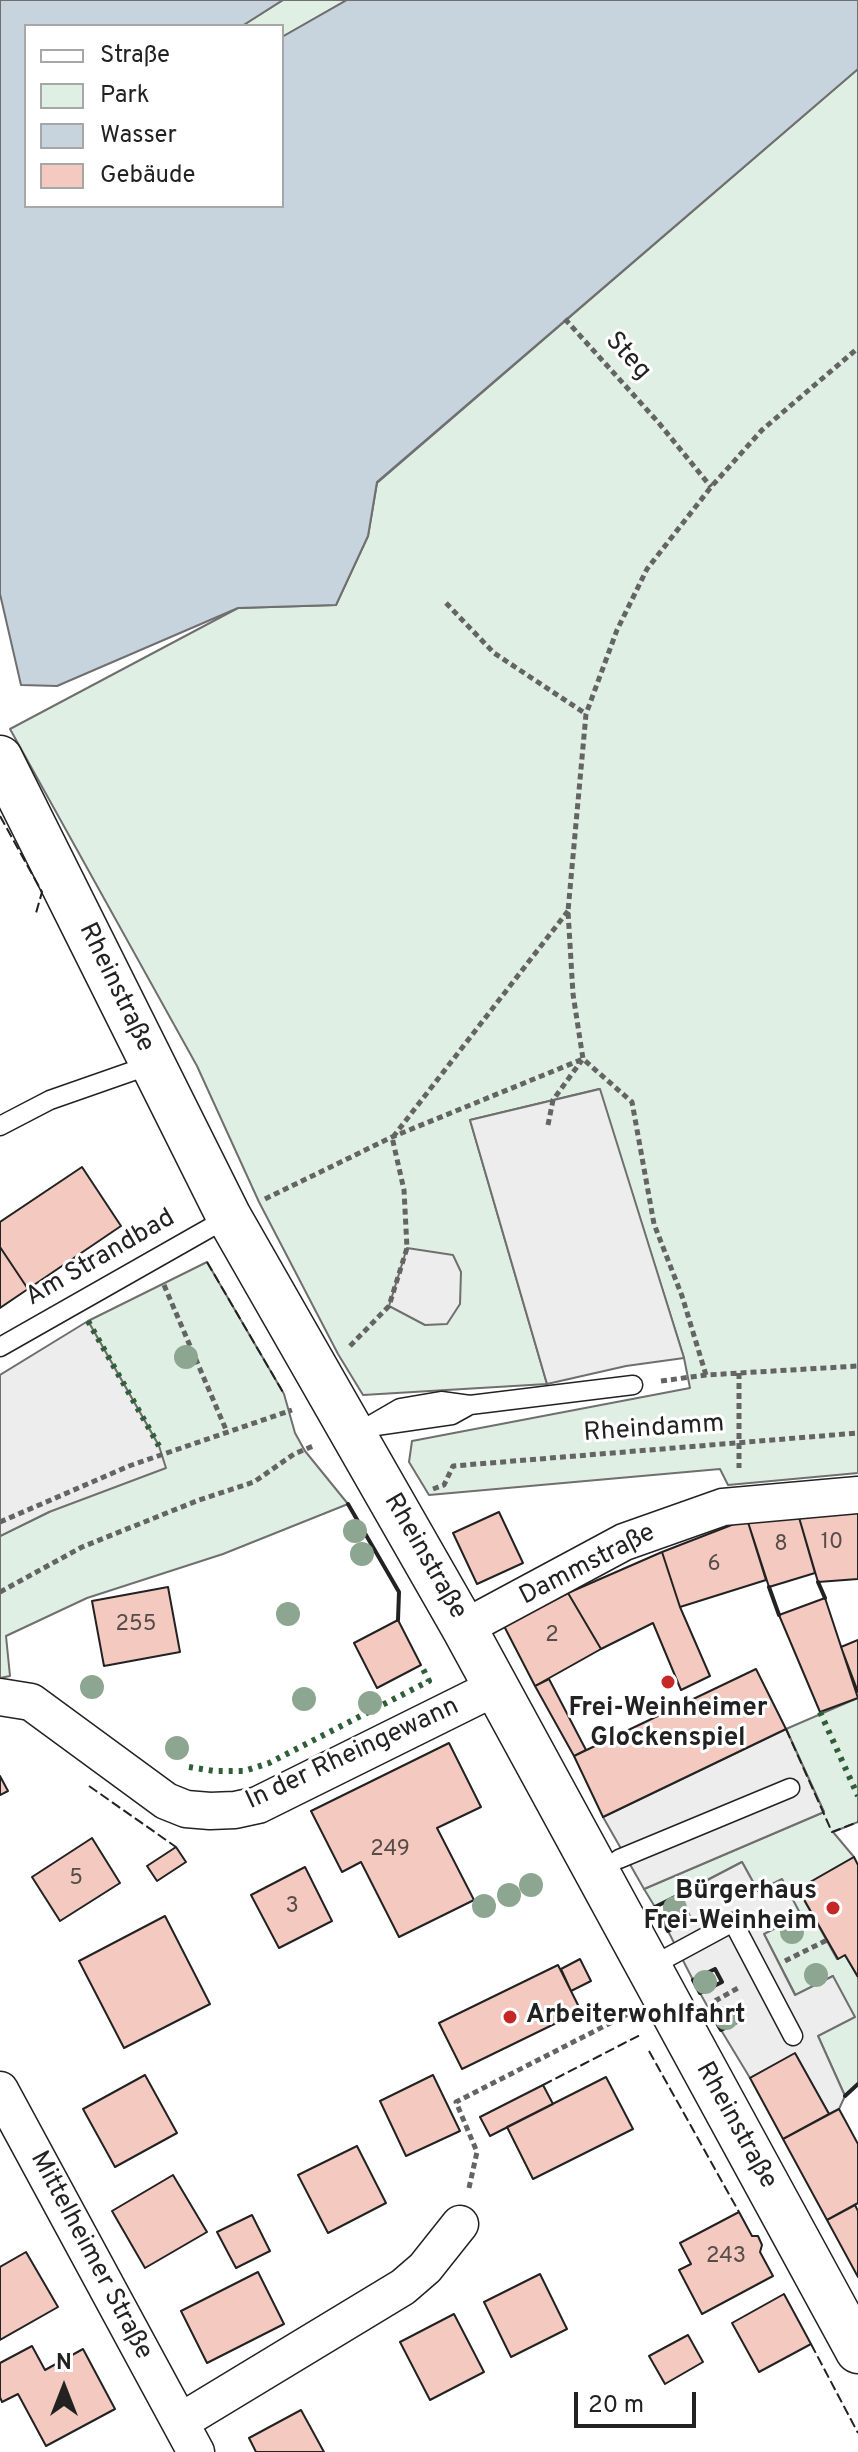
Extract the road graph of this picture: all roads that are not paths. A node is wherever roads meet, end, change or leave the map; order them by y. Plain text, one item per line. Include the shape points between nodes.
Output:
1 (0, 758) edge
2 (153, 1064) junction
3 (0, 1126) edge
4 (229, 1217) junction
5 (0, 1347) edge
6 (633, 1385) road end
7 (360, 1429) junction
8 (858, 1495) edge
9 (464, 1628) junction
10 (496, 1687) junction
11 (0, 1697) edge
12 (790, 1788) dead end
13 (619, 1859) dead end
14 (648, 1968) junction
15 (793, 2036) dead end
16 (0, 2090) edge
17 (460, 2224) road end
18 (854, 2334) edge
19 (188, 2437) edge

1 - 2 street, Rheinstraße
2 - 3 lane via 50,1100
2 - 4 street, Rheinstraße
4 - 5 lane, Am Strandbad
4 - 7 street, Rheinstraße via 322,1380
6 - 7 lane via 470,1405 441,1401 400,1408
7 - 9 street, Rheinstraße
8 - 9 street, Dammstraße via 723,1507 624,1542
9 - 10 street, Rheinstraße
10 - 11 street, In der Rheingewann via 258,1805 222,1810 186,1809 166,1801 31,1702
10 - 14 street, Rheinstraße
12 - 13 lane
14 - 15 lane via 733,1922
14 - 18 street, Rheinstraße
16 - 19 street, Mittelheimer Straße
17 - 19 street, Mittelheimer Straße via 403,2287

